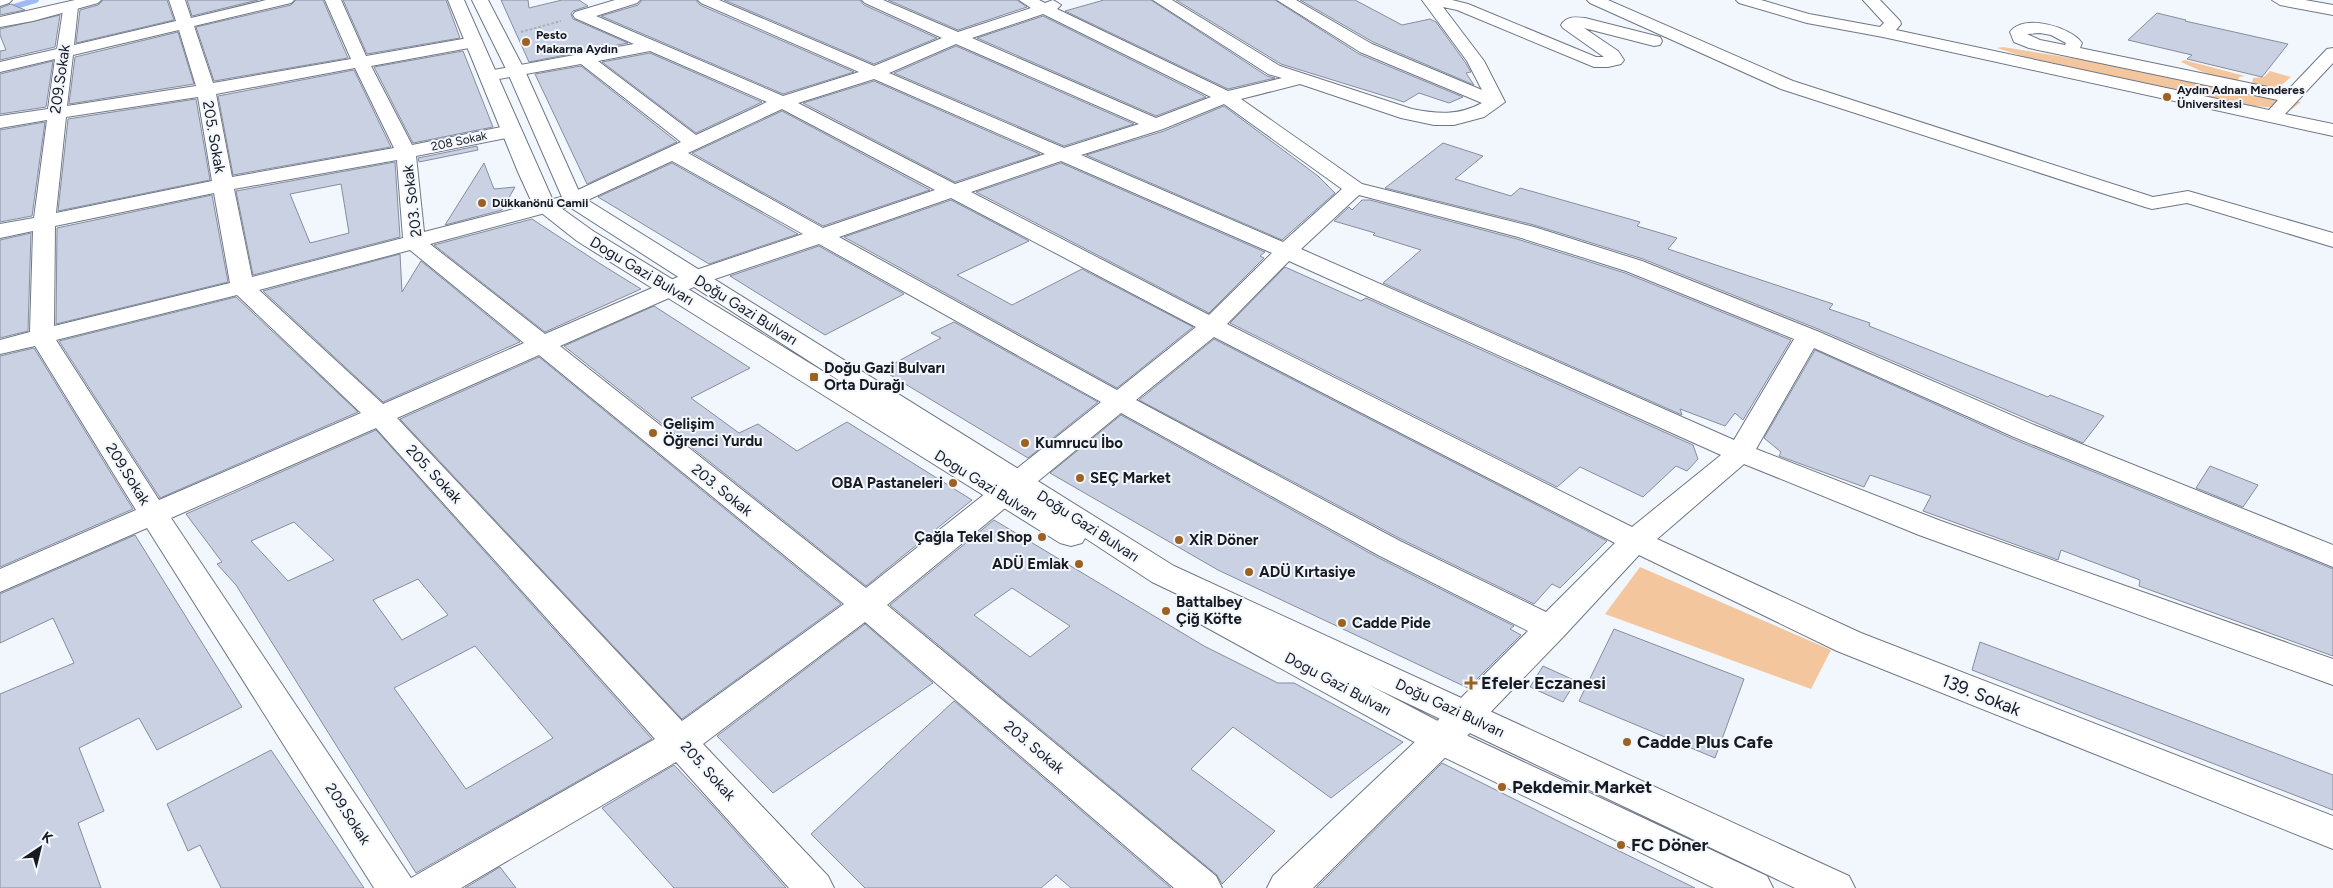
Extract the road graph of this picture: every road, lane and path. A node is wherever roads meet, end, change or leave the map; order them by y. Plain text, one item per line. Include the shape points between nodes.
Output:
1 (4, 0) edge
2 (286, 0) edge
3 (333, 0) edge
4 (456, 0) edge
5 (480, 0) edge
6 (632, 0) edge
7 (706, 0) edge
8 (870, 0) edge
9 (1027, 0) edge
10 (1066, 0) edge
11 (1160, 0) edge
12 (1285, 0) edge
13 (1431, 0) edge
14 (1595, 0) edge
15 (1744, 0) edge
16 (2280, 0) edge
17 (0, 1) edge
18 (76, 2) edge
19 (1874, 3) edge
20 (1045, 8) junction
21 (2333, 10) edge
22 (181, 12) edge
23 (581, 15) junction
24 (0, 22) edge
25 (1858, 27) junction
26 (1883, 32) junction
27 (1670, 35) junction
28 (958, 38) junction
29 (486, 40) junction
30 (650, 46) junction
31 (2071, 50) junction
32 (64, 53) junction
33 (2333, 53) edge
34 (585, 58) junction
35 (360, 61) junction
36 (0, 67) edge
37 (516, 71) junction
38 (875, 73) junction
39 (488, 76) junction
40 (1298, 80) junction
41 (206, 90) junction
42 (1226, 96) junction
43 (2291, 97) junction
44 (782, 102) junction
45 (1496, 102) junction
46 (56, 113) junction
47 (2272, 116) junction
48 (0, 122) edge
49 (1156, 125) junction
50 (511, 130) junction
51 (2333, 130) edge
52 (684, 148) junction
53 (406, 152) junction
54 (1060, 155) junction
55 (222, 185) junction
56 (1355, 188) junction
57 (953, 191) junction
58 (572, 200) junction
59 (545, 207) junction
60 (44, 222) junction
61 (0, 231) edge
62 (821, 235) junction
63 (2333, 240) edge
64 (414, 242) junction
65 (1286, 252) junction
66 (683, 283) junction
67 (242, 287) junction
68 (1212, 326) junction
69 (1808, 336) junction
70 (42, 337) junction
71 (540, 344) junction
72 (0, 347) edge
73 (1118, 401) junction
74 (380, 416) junction
75 (1740, 453) junction
76 (1009, 487) junction
77 (153, 514) junction
78 (1635, 541) junction
79 (2333, 557) edge
80 (0, 581) edge
81 (866, 605) junction
82 (1552, 629) junction
83 (2333, 672) edge
84 (1453, 727) junction
85 (681, 741) junction
86 (2333, 833) edge
87 (396, 888) edge
88 (426, 888) edge
89 (814, 888) edge
90 (1202, 888) edge
91 (1287, 888) edge
92 (1753, 888) edge
93 (1835, 888) edge

1 - 17 street
2 - 22 street
3 - 35 street, 203. Sokak
4 - 29 street, Dogu Gazi Bulvarı
5 - 29 street
6 - 23 street
7 - 38 street
8 - 28 street
9 - 20 street
10 - 20 street
11 - 40 street via 1274,70
12 - 45 street via 1366,48
13 - 27 street via 1462,7 1594,62 1615,60 1612,54 1569,25 1573,22 1663,43
13 - 45 street via 1489,81
14 - 27 street
15 - 25 street via 1807,18
16 - 21 street
18 - 24 street
18 - 32 street, 209.Sokak
19 - 25 street via 1868,20
19 - 26 street via 1893,24
20 - 28 street
20 - 42 street
22 - 32 street
22 - 41 street, 205. Sokak
23 - 29 path
23 - 30 street, 139. Sokak
25 - 26 street
26 - 47 street
27 - 63 street via 1786,85 2152,203 2188,197
28 - 38 street
28 - 49 street
29 - 35 street
29 - 37 street
29 - 39 street, Dogu Gazi Bulvarı
30 - 34 street
30 - 44 street, 139. Sokak
31 - 31 street via 2036,44 2017,35 2022,30 2053,25 2073,40
31 - 43 street
32 - 36 street
32 - 46 street, 209.Sokak
33 - 43 street
34 - 37 street
34 - 52 street
35 - 41 street
35 - 53 street, 203. Sokak
37 - 39 street
37 - 58 street
38 - 44 street
38 - 54 street
39 - 50 street, Dogu Gazi Bulvarı
40 - 42 street
40 - 45 street via 1434,119 1454,119 1477,113
41 - 46 street
41 - 55 street, 205. Sokak
42 - 49 street
42 - 56 street
43 - 47 street
44 - 52 street
44 - 57 street, 139. Sokak
46 - 48 street
46 - 60 street, 209.Sokak
47 - 51 street
49 - 54 street
50 - 53 street, 208 Sokak
50 - 59 street, Dogu Gazi Bulvarı
52 - 58 street
52 - 62 street
53 - 55 street, 208 Sokak
53 - 64 street, 203. Sokak
54 - 57 street
54 - 65 street
55 - 60 street, 208 Sokak
55 - 67 street, 205. Sokak
56 - 65 street
56 - 69 street via 1526,232 1634,266
57 - 62 street
57 - 68 street, 139. Sokak
58 - 59 street
58 - 66 street, Doğu Gazi Bulvarı
59 - 64 street
59 - 66 street, Dogu Gazi Bulvarı via 584,236
60 - 61 street, 208 Sokak
60 - 70 street, 209.Sokak
62 - 66 street
62 - 73 street
64 - 67 street
64 - 71 street, 203. Sokak
65 - 68 street
65 - 75 street
66 - 71 street
66 - 76 street, Doğu Gazi Bulvarı
67 - 70 street
67 - 74 street, 205. Sokak
68 - 73 street
68 - 78 street, 139. Sokak
69 - 75 street
69 - 79 street via 2024,431
70 - 72 street
70 - 77 street, 209.Sokak
71 - 74 street
71 - 81 street, 203. Sokak
73 - 76 street
73 - 82 street via 1389,548
74 - 77 street
74 - 85 street, 205. Sokak
75 - 78 street
75 - 83 street via 1930,528
76 - 81 street
76 - 84 street, Doğu Gazi Bulvarı via 1163,574
77 - 80 street
77 - 87 street, 209.Sokak
78 - 82 street
78 - 86 street, 139. Sokak via 1849,642
81 - 85 street
81 - 90 street, 203. Sokak
82 - 84 street
84 - 91 street
84 - 92 street
84 - 93 street, Doğu Gazi Bulvarı
85 - 88 street
85 - 89 street, 205. Sokak

